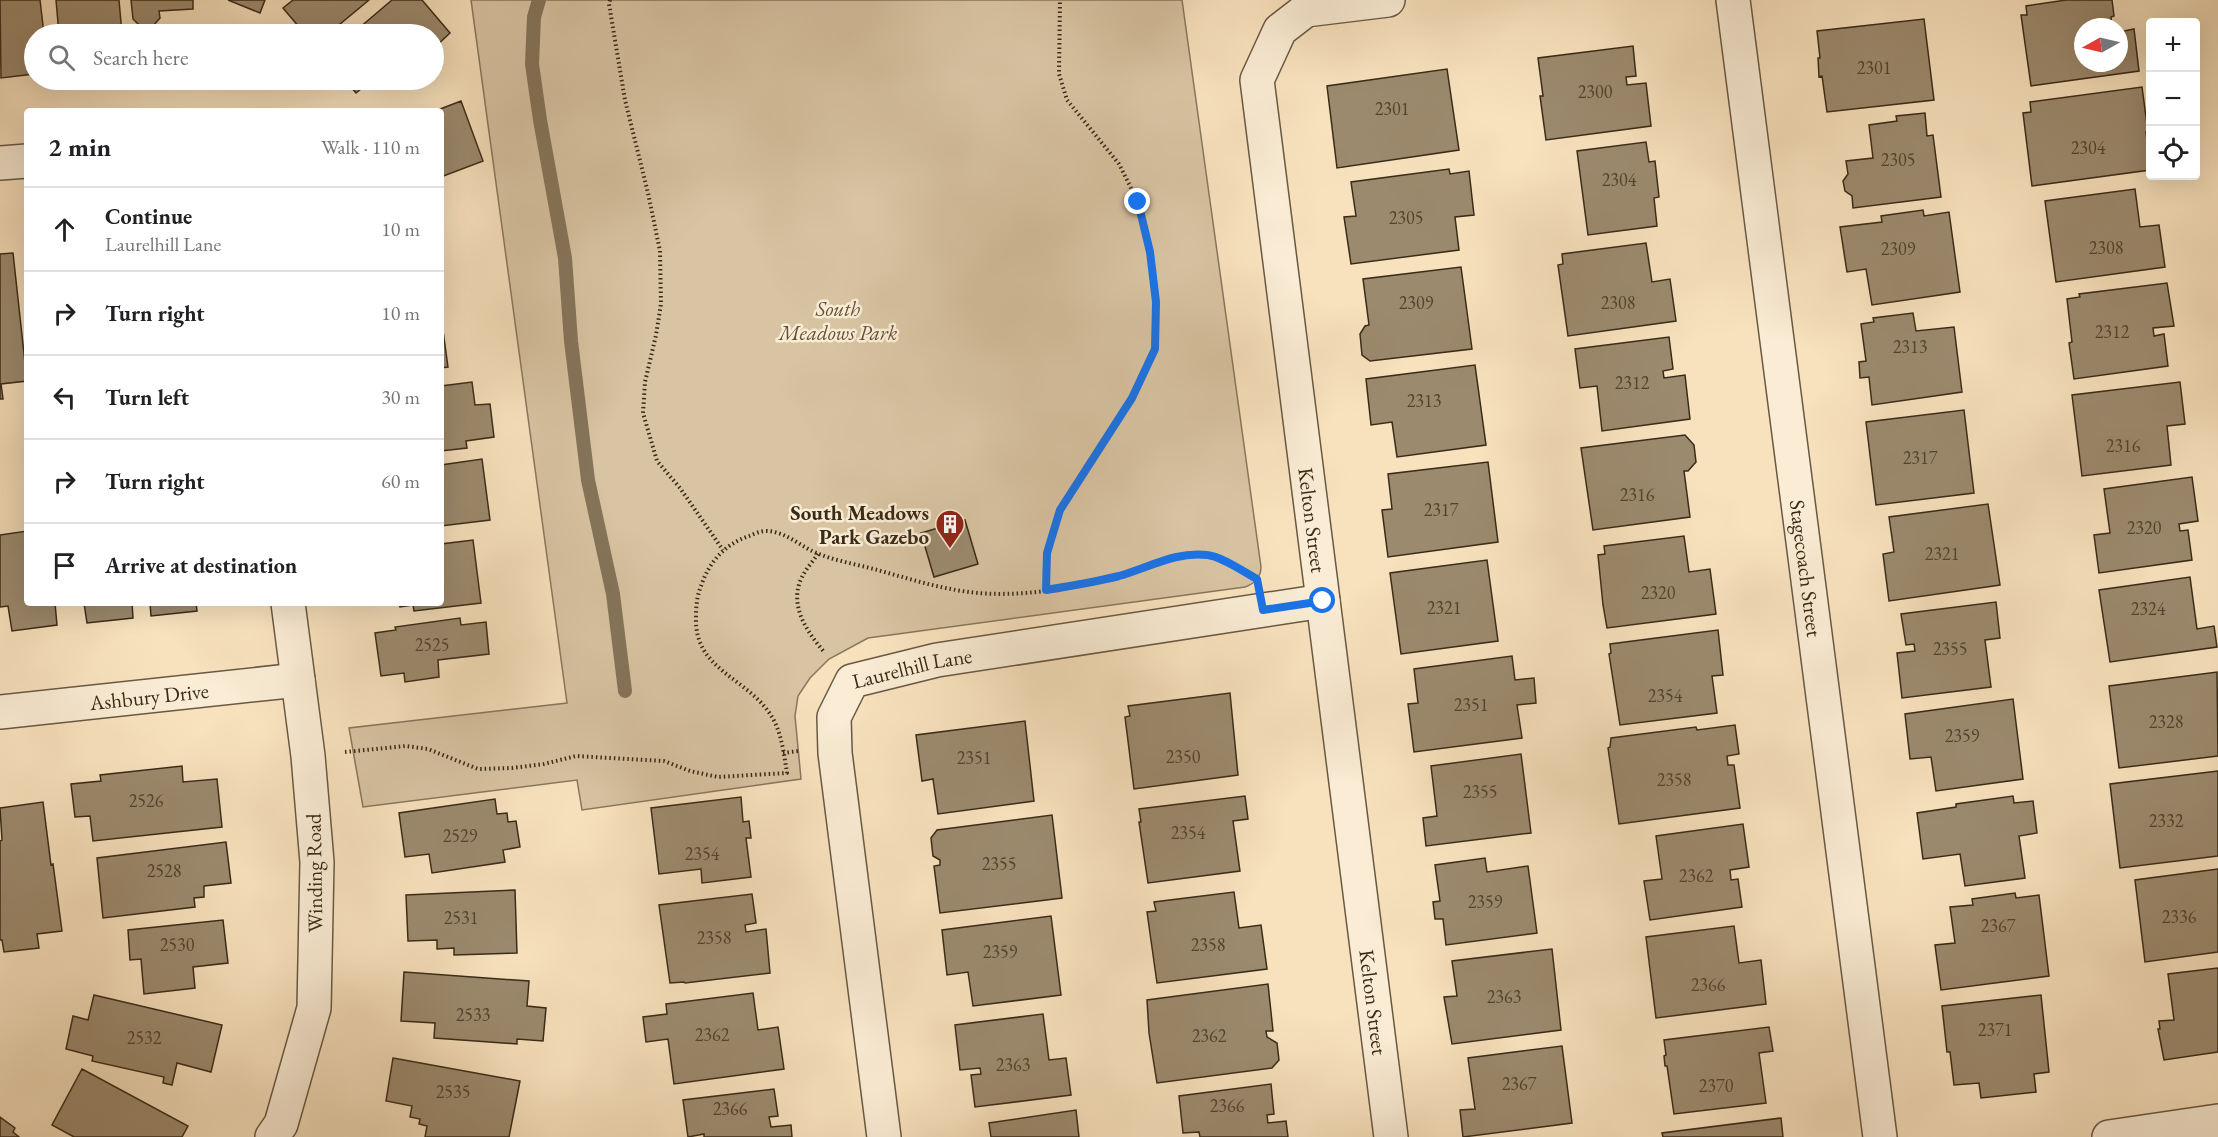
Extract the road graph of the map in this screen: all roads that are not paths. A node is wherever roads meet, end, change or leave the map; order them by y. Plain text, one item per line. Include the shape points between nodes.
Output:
1 (1388, 0) edge
2 (1733, 0) edge
3 (24, 161) edge
4 (0, 163) edge
5 (1323, 601) junction
6 (288, 606) edge
7 (298, 680) junction
8 (0, 711) edge
9 (2218, 1121) edge
10 (272, 1137) edge
11 (884, 1137) edge
12 (1391, 1137) edge
13 (1880, 1137) edge
14 (2109, 1137) edge

1 - 5 street, Kelton Street via 1306,10 1281,30 1257,80
2 - 13 street, Stagecoach Street
3 - 4 street
5 - 11 street, Laurelhill Lane via 937,660 852,681 834,717 835,753
5 - 12 street, Kelton Street
6 - 7 street, Winding Road
7 - 8 street, Ashbury Drive
7 - 10 street, Winding Road via 317,862 314,1008 281,1124
9 - 14 street

